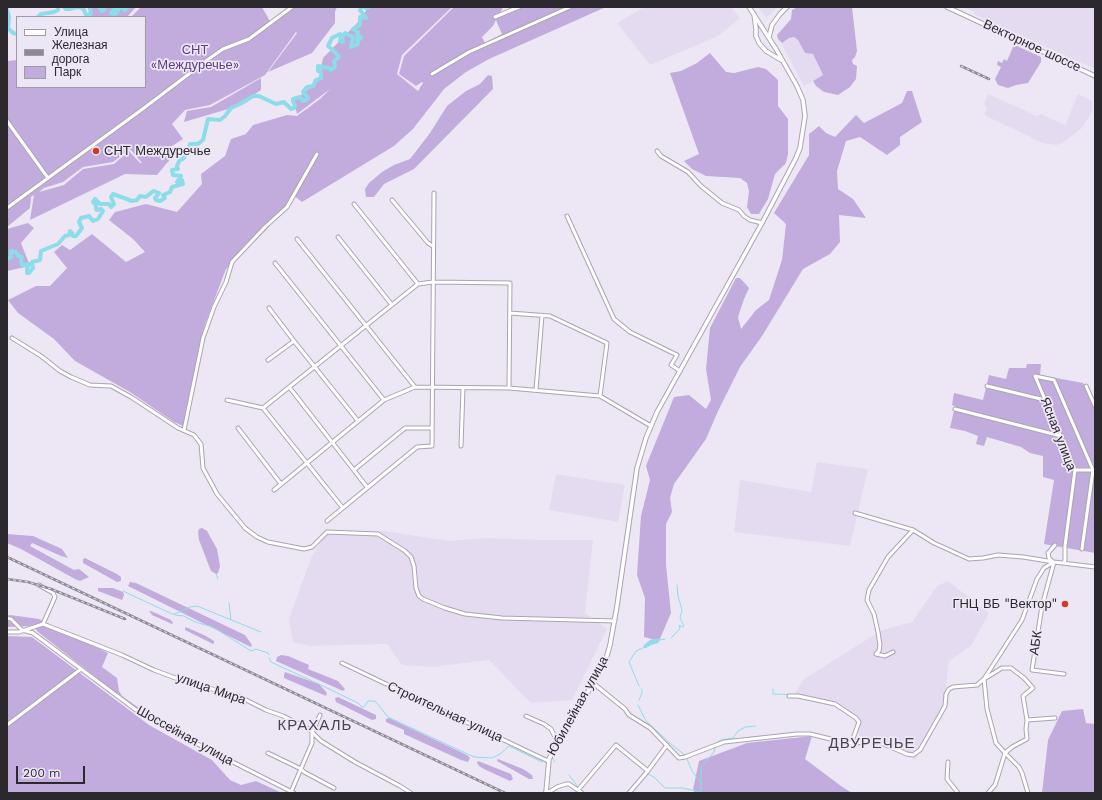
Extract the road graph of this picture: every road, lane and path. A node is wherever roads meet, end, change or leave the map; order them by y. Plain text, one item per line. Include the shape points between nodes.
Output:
1 (292, 7) edge
2 (519, 7) edge
3 (570, 7) edge
4 (749, 7) edge
5 (787, 7) edge
6 (947, 7) edge
7 (754, 14) junction
8 (495, 17) dead end
9 (772, 25) junction
10 (763, 27) junction
11 (756, 29) junction
12 (769, 37) junction
13 (776, 49) junction
14 (773, 54) junction
15 (783, 62) junction
16 (432, 74) dead end
17 (1095, 76) edge
18 (7, 121) edge
19 (657, 151) dead end
20 (317, 154) dead end
21 (48, 178) junction
22 (434, 192) dead end
23 (392, 200) dead end
24 (354, 204) dead end
25 (7, 208) edge
26 (567, 216) dead end
27 (762, 223) junction
28 (338, 237) dead end
29 (297, 239) dead end
30 (433, 246) junction
31 (276, 263) dead end
32 (433, 282) junction
33 (418, 284) junction
34 (392, 305) junction
35 (269, 308) dead end
36 (510, 313) junction
37 (542, 316) junction
38 (367, 326) junction
39 (12, 338) dead end
40 (294, 341) junction
41 (340, 346) junction
42 (268, 360) dead end
43 (315, 367) junction
44 (680, 371) junction
45 (986, 386) dead end
46 (1086, 386) dead end
47 (415, 387) junction
48 (290, 388) junction
49 (431, 388) junction
50 (463, 388) junction
51 (509, 388) junction
52 (536, 390) junction
53 (600, 396) junction
54 (227, 400) dead end
55 (384, 400) junction
56 (1045, 400) junction
57 (1095, 406) edge
58 (263, 408) junction
59 (956, 409) dead end
60 (358, 421) junction
61 (651, 426) junction
62 (238, 428) dead end
63 (432, 428) junction
64 (184, 430) junction
65 (1061, 436) junction
66 (332, 442) junction
67 (461, 446) dead end
68 (307, 463) junction
69 (354, 470) junction
70 (1075, 470) junction
71 (1094, 470) edge
72 (281, 484) junction
73 (367, 487) junction
74 (274, 490) dead end
75 (342, 507) junction
76 (855, 513) dead end
77 (326, 521) dead end
78 (913, 530) junction
79 (1055, 545) dead end
80 (1082, 549) dead end
81 (1054, 562) junction
82 (1064, 563) junction
83 (1095, 567) edge
84 (39, 585) dead end
85 (7, 618) edge
86 (615, 620) junction
87 (43, 624) junction
88 (24, 631) junction
89 (7, 632) edge
90 (893, 652) dead end
91 (342, 663) dead end
92 (81, 669) junction
93 (1064, 674) dead end
94 (984, 679) junction
95 (593, 683) junction
96 (789, 696) dead end
97 (320, 715) dead end
98 (526, 716) dead end
99 (1054, 718) dead end
100 (1027, 720) junction
101 (7, 725) edge
102 (312, 733) junction
103 (560, 738) junction
104 (851, 744) junction
105 (667, 745) junction
106 (268, 753) dead end
107 (1005, 753) junction
108 (548, 761) junction
109 (948, 762) dead end
110 (301, 769) junction
111 (648, 771) junction
112 (334, 788) dead end
113 (578, 790) junction
114 (293, 792) edge
115 (546, 792) edge
116 (411, 793) edge
117 (582, 793) edge
118 (629, 793) edge
119 (958, 793) edge
120 (988, 793) edge
121 (1028, 793) edge

1 - 21 street via 249,39 223,49 210,58
2 - 8 street
3 - 16 street via 469,52
4 - 7 main road, Юбилейная улица
5 - 9 main road
6 - 17 main road, Векторное шоссе
7 - 10 main road, Юбилейная улица
7 - 11 main road
9 - 10 main road via 768,29
9 - 12 main road
10 - 11 main road
10 - 12 main road, Юбилейная улица
11 - 14 main road via 759,43
12 - 13 main road, Юбилейная улица
13 - 14 main road
13 - 15 main road, Юбилейная улица
14 - 15 main road
15 - 27 main road, Юбилейная улица via 798,86 803,100 804,123 796,158
18 - 21 street
19 - 27 street via 688,172 722,203 739,210 750,220
20 - 64 street via 288,207 232,262 203,338
21 - 25 street
22 - 30 street
23 - 30 street
24 - 33 street
26 - 44 street via 614,319 630,332 677,355 671,365
27 - 44 main road, Юбилейная улица
28 - 34 street
29 - 38 street
30 - 32 street
31 - 41 street
32 - 33 street
32 - 36 street via 510,283
32 - 49 street
33 - 34 street
34 - 38 street
35 - 40 street
36 - 37 street
36 - 51 street
37 - 52 street
37 - 53 street via 550,316 607,343
38 - 41 street
38 - 47 street
39 - 64 street via 71,377 90,385 111,386
40 - 42 street
40 - 43 street
41 - 43 street
41 - 55 street
43 - 48 street
43 - 60 street
44 - 61 main road, Юбилейная улица
45 - 56 street
46 - 57 street
47 - 49 street
47 - 55 street
48 - 58 street
48 - 66 street
49 - 50 street
49 - 63 street
50 - 51 street
50 - 67 street
51 - 52 street
52 - 53 street
53 - 61 street
54 - 58 street
55 - 60 street
56 - 65 street, Ясная улица
56 - 71 street, Ясная улица via 1035,376 1054,380
58 - 68 street
59 - 65 street
60 - 66 street
61 - 86 main road, Юбилейная улица via 637,468
62 - 72 street
63 - 69 street via 405,428
63 - 73 street via 432,446 418,447
64 - 86 street via 194,435 200,443 203,468 217,494 248,531 261,539 304,550 312,547 327,532 378,534 411,557 419,596 445,608 466,614 502,618
65 - 70 street, Ясная улица
66 - 68 street
66 - 69 street
68 - 72 street
68 - 75 street
69 - 73 street
70 - 71 street
70 - 82 street, Ясная улица
71 - 80 street
72 - 74 street
73 - 75 street
75 - 77 street
76 - 78 street
78 - 81 street via 969,559 998,555 1023,556
78 - 90 street via 888,557 869,590 867,600 874,614 878,632 880,645 876,654 885,656
79 - 81 street via 1048,553 1050,560
81 - 82 street
81 - 93 street, АБК via 1042,606 1032,670
81 - 94 street via 1040,572 1022,620
82 - 83 street
84 - 87 street via 55,596
85 - 88 street
86 - 95 main road, Юбилейная улица via 606,659
87 - 88 street
87 - 102 street, улица Мира via 197,686 238,696 309,729
88 - 89 street
88 - 92 street, Шоссейная улица via 33,633
91 - 108 street, Строительная улица
92 - 101 street
92 - 114 street, Шоссейная улица via 136,710
94 - 100 street via 1002,668 1011,668 1024,678 1033,688 1023,696
94 - 104 street via 977,685 953,687 946,694 945,706 916,754 907,754 874,740
94 - 107 street via 987,709 996,743
95 - 103 main road, Юбилейная улица
95 - 105 street via 630,715 650,728
96 - 104 street via 835,704 856,718 859,722
97 - 102 street
98 - 103 street via 544,724
99 - 100 street
100 - 107 street via 1027,739
102 - 110 street via 312,743
102 - 116 street, улица Мира via 355,762
103 - 108 main road, Юбилейная улица
104 - 105 street via 810,734 797,734 724,742 682,758 676,756
105 - 111 street
106 - 110 street
107 - 120 street via 998,779
107 - 121 street via 1019,767
108 - 115 main road, Юбилейная улица
109 - 119 street via 947,779
110 - 112 street
110 - 114 street
111 - 113 street via 616,745
111 - 118 street
113 - 115 street, Юбилейная улица via 564,784
113 - 117 street, Юбилейная улица

